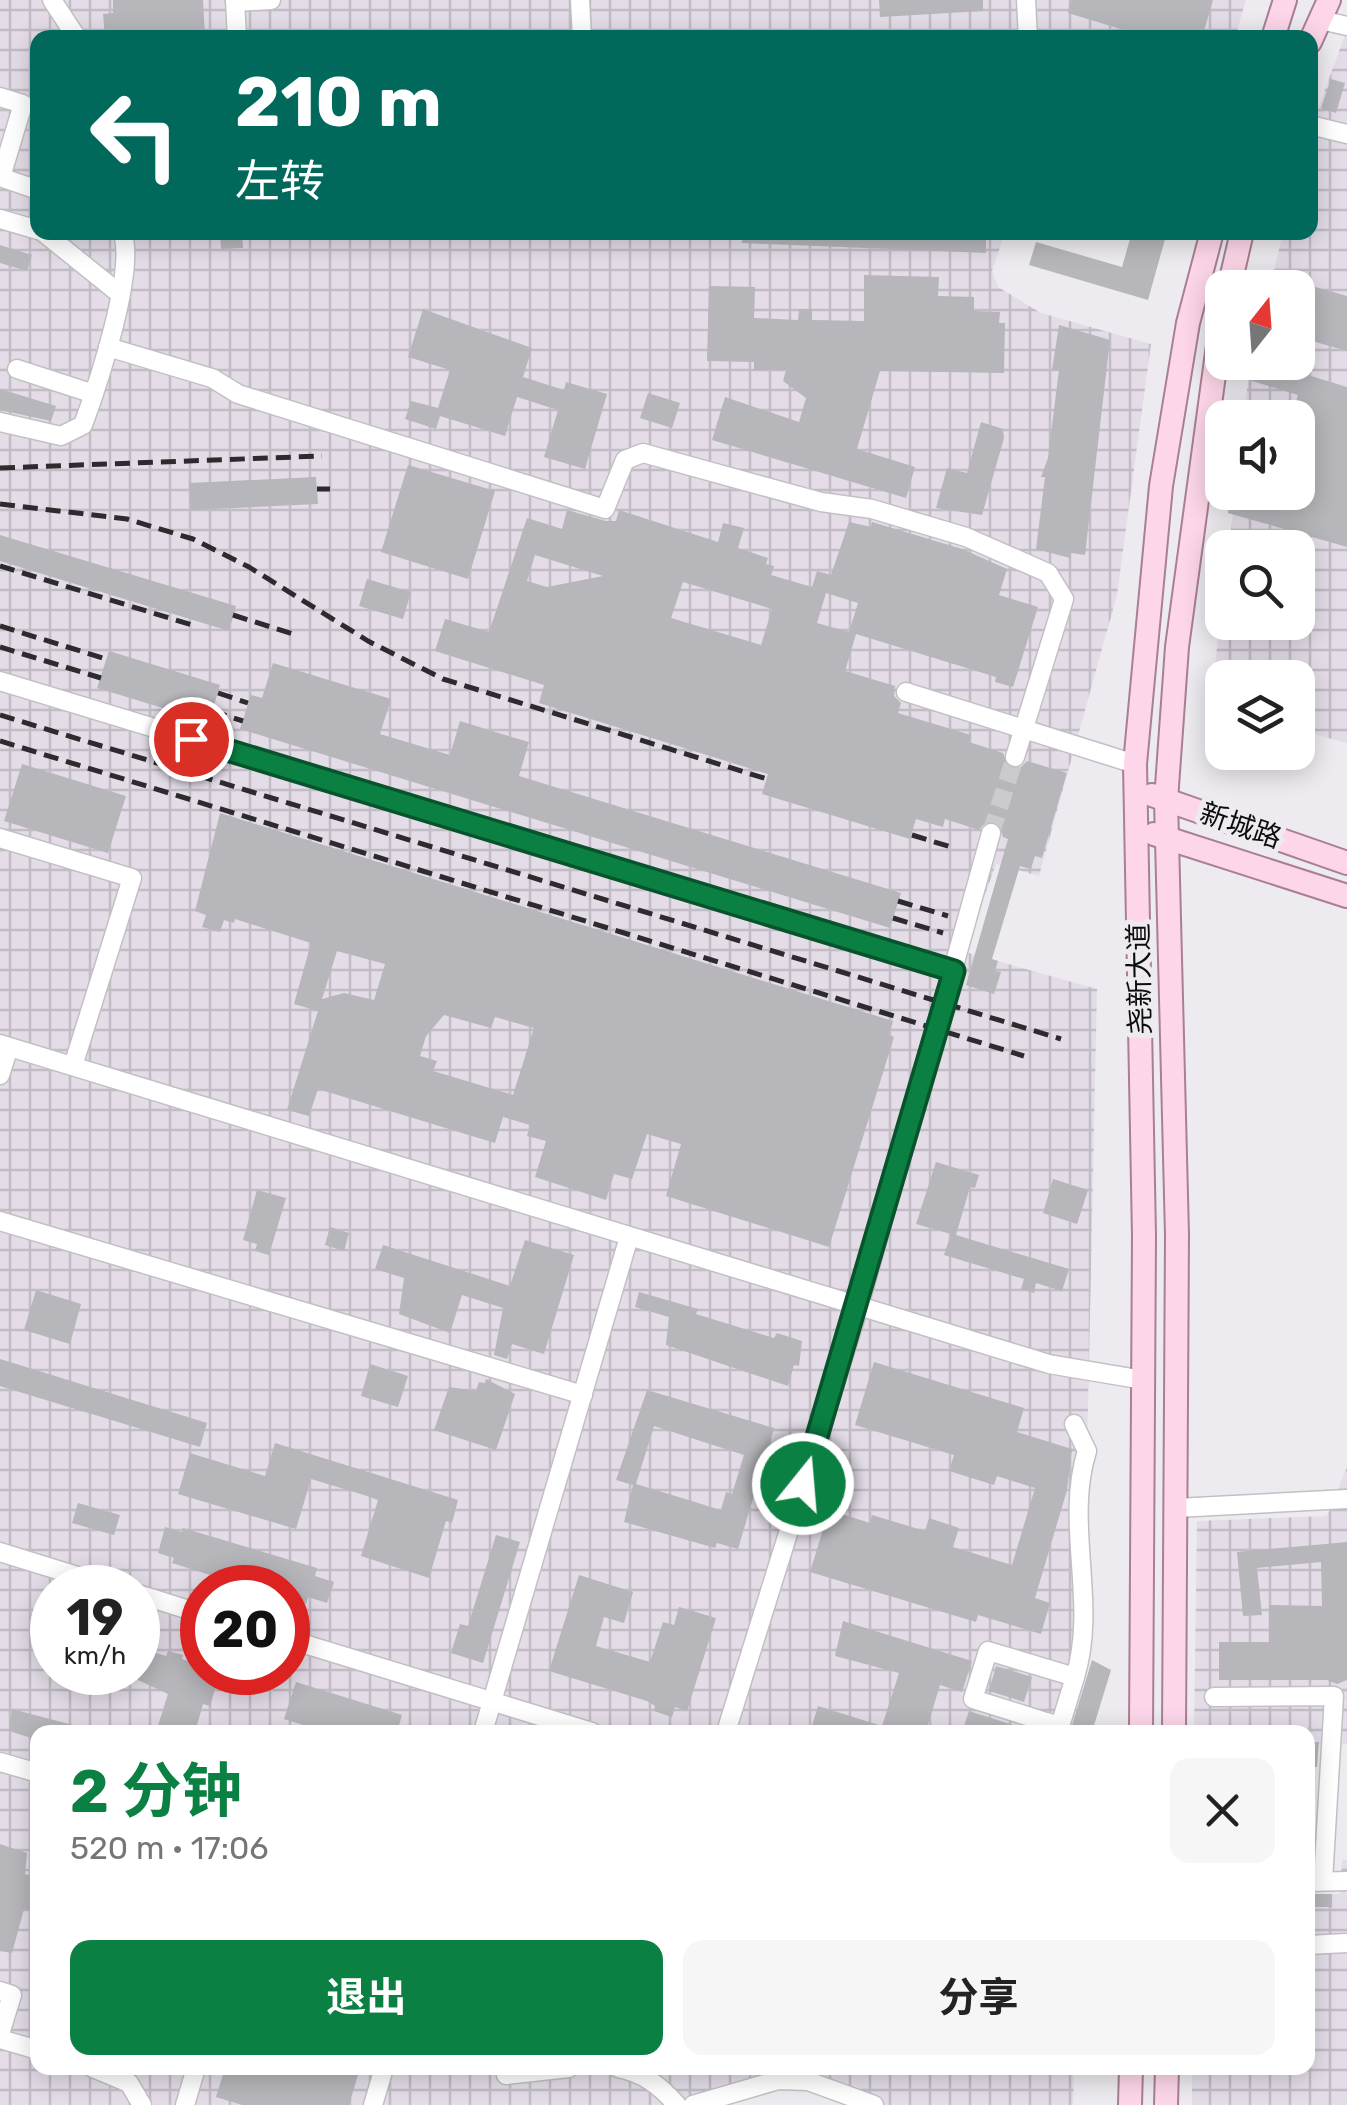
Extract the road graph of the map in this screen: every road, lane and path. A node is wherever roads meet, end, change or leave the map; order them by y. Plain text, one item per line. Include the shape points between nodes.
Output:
1 (52, 0) edge
2 (272, 0) edge
3 (580, 0) edge
4 (1026, 0) edge
5 (1285, 0) edge
6 (235, 1) edge
7 (1325, 10) edge
8 (1347, 26) edge
9 (72, 30) edge
10 (237, 30) edge
11 (582, 30) edge
12 (1028, 30) edge
13 (1275, 30) edge
14 (0, 96) edge
15 (1318, 126) edge
16 (1347, 134) edge
17 (0, 177) edge
18 (30, 187) edge
19 (0, 219) edge
20 (30, 228) edge
21 (51, 240) edge
22 (125, 240) edge
23 (1210, 240) edge
24 (1240, 240) edge
25 (1233, 270) edge
26 (120, 294) junction
27 (108, 347) junction
28 (17, 369) dead end
29 (1213, 380) edge
30 (94, 394) junction
31 (0, 422) edge
32 (0, 681) edge
33 (906, 692) dead end
34 (1024, 729) junction
35 (1015, 757) tunnel mouth
36 (1135, 764) junction
37 (1136, 789) junction
38 (1166, 800) junction
39 (1136, 829) junction
40 (992, 834) tunnel mouth
41 (0, 838) edge
42 (1166, 838) junction
43 (1347, 863) edge
44 (1347, 896) edge
45 (954, 971) junction
46 (4, 1045) edge
47 (73, 1066) junction
48 (0, 1076) edge
49 (0, 1221) edge
50 (630, 1236) junction
51 (858, 1306) junction
52 (1144, 1380) junction
53 (583, 1395) junction
54 (1074, 1424) dead end
55 (1347, 1500) edge
56 (1176, 1508) junction
57 (0, 1552) edge
58 (42, 1565) edge
59 (310, 1647) edge
60 (1076, 1677) junction
61 (1214, 1697) dead end
62 (492, 1702) junction
63 (485, 1725) edge
64 (569, 1725) edge
65 (728, 1725) edge
66 (1040, 1725) edge
67 (1060, 1725) edge
68 (1141, 1725) edge
69 (1174, 1725) edge
70 (0, 1762) edge
71 (30, 1771) edge
72 (1315, 1881) edge
73 (1347, 1881) edge
74 (1347, 1942) edge
75 (1315, 1944) edge
76 (0, 1990) edge
77 (0, 2036) edge
78 (30, 2047) edge
79 (111, 2075) edge
80 (194, 2075) edge
81 (382, 2075) edge
82 (642, 2075) edge
83 (1131, 2075) edge
84 (1167, 2075) edge
85 (142, 2105) edge
86 (185, 2105) edge
87 (373, 2105) edge
88 (677, 2105) edge
89 (693, 2105) edge
90 (874, 2105) edge
91 (1130, 2105) edge
92 (1166, 2105) edge

1 - 9 lane
2 - 6 lane
3 - 11 lane
4 - 12 lane
5 - 13 main road
6 - 10 lane
7 - 8 lane
14 - 17 lane via 23,104
15 - 16 lane
17 - 18 lane
19 - 20 lane
21 - 26 lane
22 - 26 lane
23 - 36 main road, 尧新大道 via 1188,323 1161,486
24 - 25 main road
26 - 27 lane
27 - 30 lane
27 - 34 lane via 605,509 626,460 644,453 966,537 1048,573 1064,599
28 - 30 lane
29 - 38 main road, 尧新大道 via 1176,647
30 - 31 lane via 83,425 62,436
32 - 45 lane
33 - 34 lane
34 - 35 lane
34 - 36 lane
36 - 37 main road, 尧新大道
37 - 38 main road, 新城路
37 - 39 main road, 尧新大道
38 - 42 main road, 尧新大道
38 - 43 main road, 新城路
39 - 42 main road, 新城路
39 - 52 main road, 尧新大道
40 - 45 lane
41 - 47 lane via 132,878
42 - 44 main road, 新城路
42 - 56 main road, 尧新大道 via 1177,1236
45 - 51 lane
46 - 47 lane
46 - 48 lane
47 - 50 lane
49 - 53 lane
50 - 51 lane
50 - 53 lane
51 - 52 lane via 1049,1364
51 - 65 lane
52 - 68 main road, 尧新大道
53 - 62 lane
54 - 60 lane via 1087,1451 1078,1480 1086,1643
55 - 56 lane
56 - 69 main road, 尧新大道
57 - 58 lane
59 - 62 lane
60 - 66 lane via 988,1650 974,1699
60 - 67 lane
61 - 72 lane via 1334,1696
62 - 63 lane
62 - 64 lane
70 - 71 lane
72 - 73 lane
74 - 75 lane
76 - 77 lane via 12,1995
77 - 78 lane
79 - 85 lane via 129,2082
80 - 86 lane
81 - 87 lane
82 - 88 lane
83 - 91 main road
84 - 92 main road
89 - 90 lane via 778,2080 808,2081

